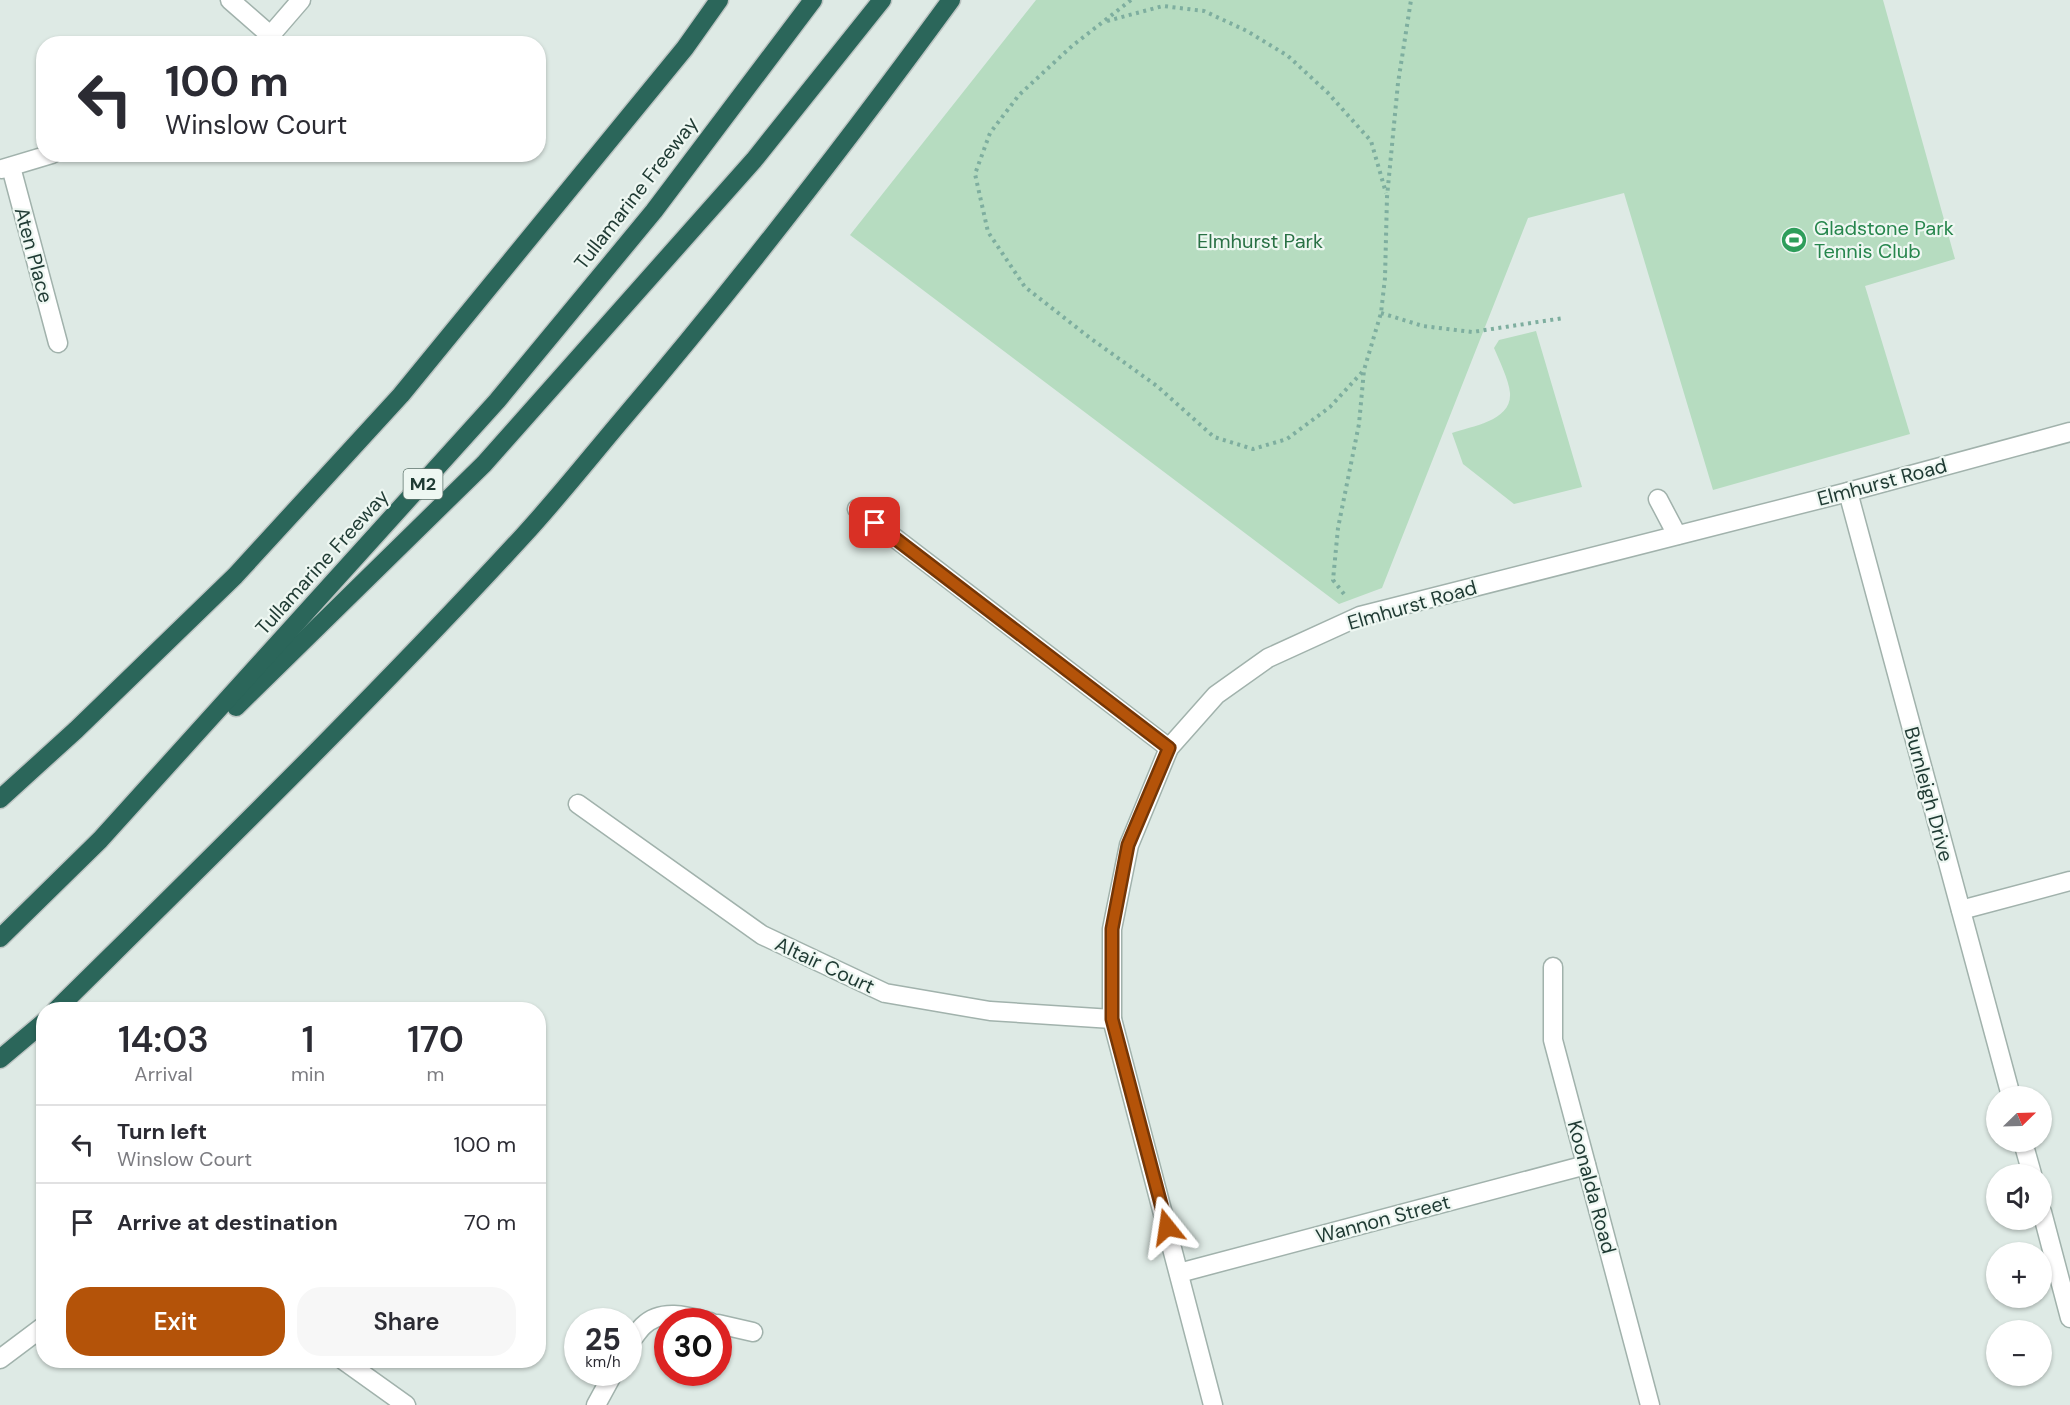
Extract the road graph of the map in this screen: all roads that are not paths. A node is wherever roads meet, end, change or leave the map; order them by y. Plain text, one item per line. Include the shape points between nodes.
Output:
1 (230, 0) edge
2 (301, 0) edge
3 (719, 0) edge
4 (813, 0) edge
5 (882, 0) edge
6 (951, 0) edge
7 (264, 36) edge
8 (270, 36) edge
9 (36, 159) edge
10 (6, 168) edge
11 (58, 343) dead end
12 (2070, 432) edge
13 (1848, 492) junction
14 (1658, 499) dead end
15 (857, 509) dead end
16 (1677, 535) junction
17 (1169, 748) junction
18 (0, 800) edge
19 (578, 804) dead end
20 (100, 840) junction
21 (2070, 881) edge
22 (1961, 910) junction
23 (0, 938) edge
24 (1553, 967) dead end
25 (64, 1002) edge
26 (1112, 1019) junction
27 (36, 1029) edge
28 (0, 1059) edge
29 (2008, 1086) edge
30 (1586, 1165) junction
31 (2047, 1230) edge
32 (1179, 1273) junction
33 (2070, 1318) edge
34 (732, 1327) edge
35 (36, 1332) edge
36 (753, 1332) dead end
37 (0, 1359) edge
38 (354, 1368) edge
39 (606, 1386) edge
40 (406, 1405) edge
41 (596, 1405) edge
42 (1214, 1405) edge
43 (1650, 1405) edge

1 - 7 street
2 - 8 street
3 - 18 highway via 678,57 401,395 235,576
4 - 20 highway, Tullamarine Freeway / M2 via 654,211 497,401
5 - 20 highway via 754,160 484,464
6 - 25 highway via 699,329 525,534 340,728
9 - 10 street
10 - 11 street, Aten Place
12 - 13 street, Elmhurst Road
13 - 16 street, Elmhurst Road
13 - 22 street, Burnleigh Drive
14 - 16 street
15 - 17 street
16 - 17 street, Elmhurst Road via 1360,616 1268,658 1216,695
17 - 26 street, Elmhurst Road via 1128,845 1112,929
19 - 26 street, Altair Court via 762,935 885,993 990,1011
20 - 23 highway, Tullamarine Freeway / M2
21 - 22 street
22 - 29 street, Burnleigh Drive
24 - 30 street, Koonalda Road via 1553,1040
26 - 32 street, Elmhurst Road
27 - 28 highway
30 - 32 street, Wannon Street
30 - 43 street, Koonalda Road
31 - 33 street
32 - 42 street, Elmhurst Road
34 - 36 street
35 - 37 street
38 - 40 street
39 - 41 street

